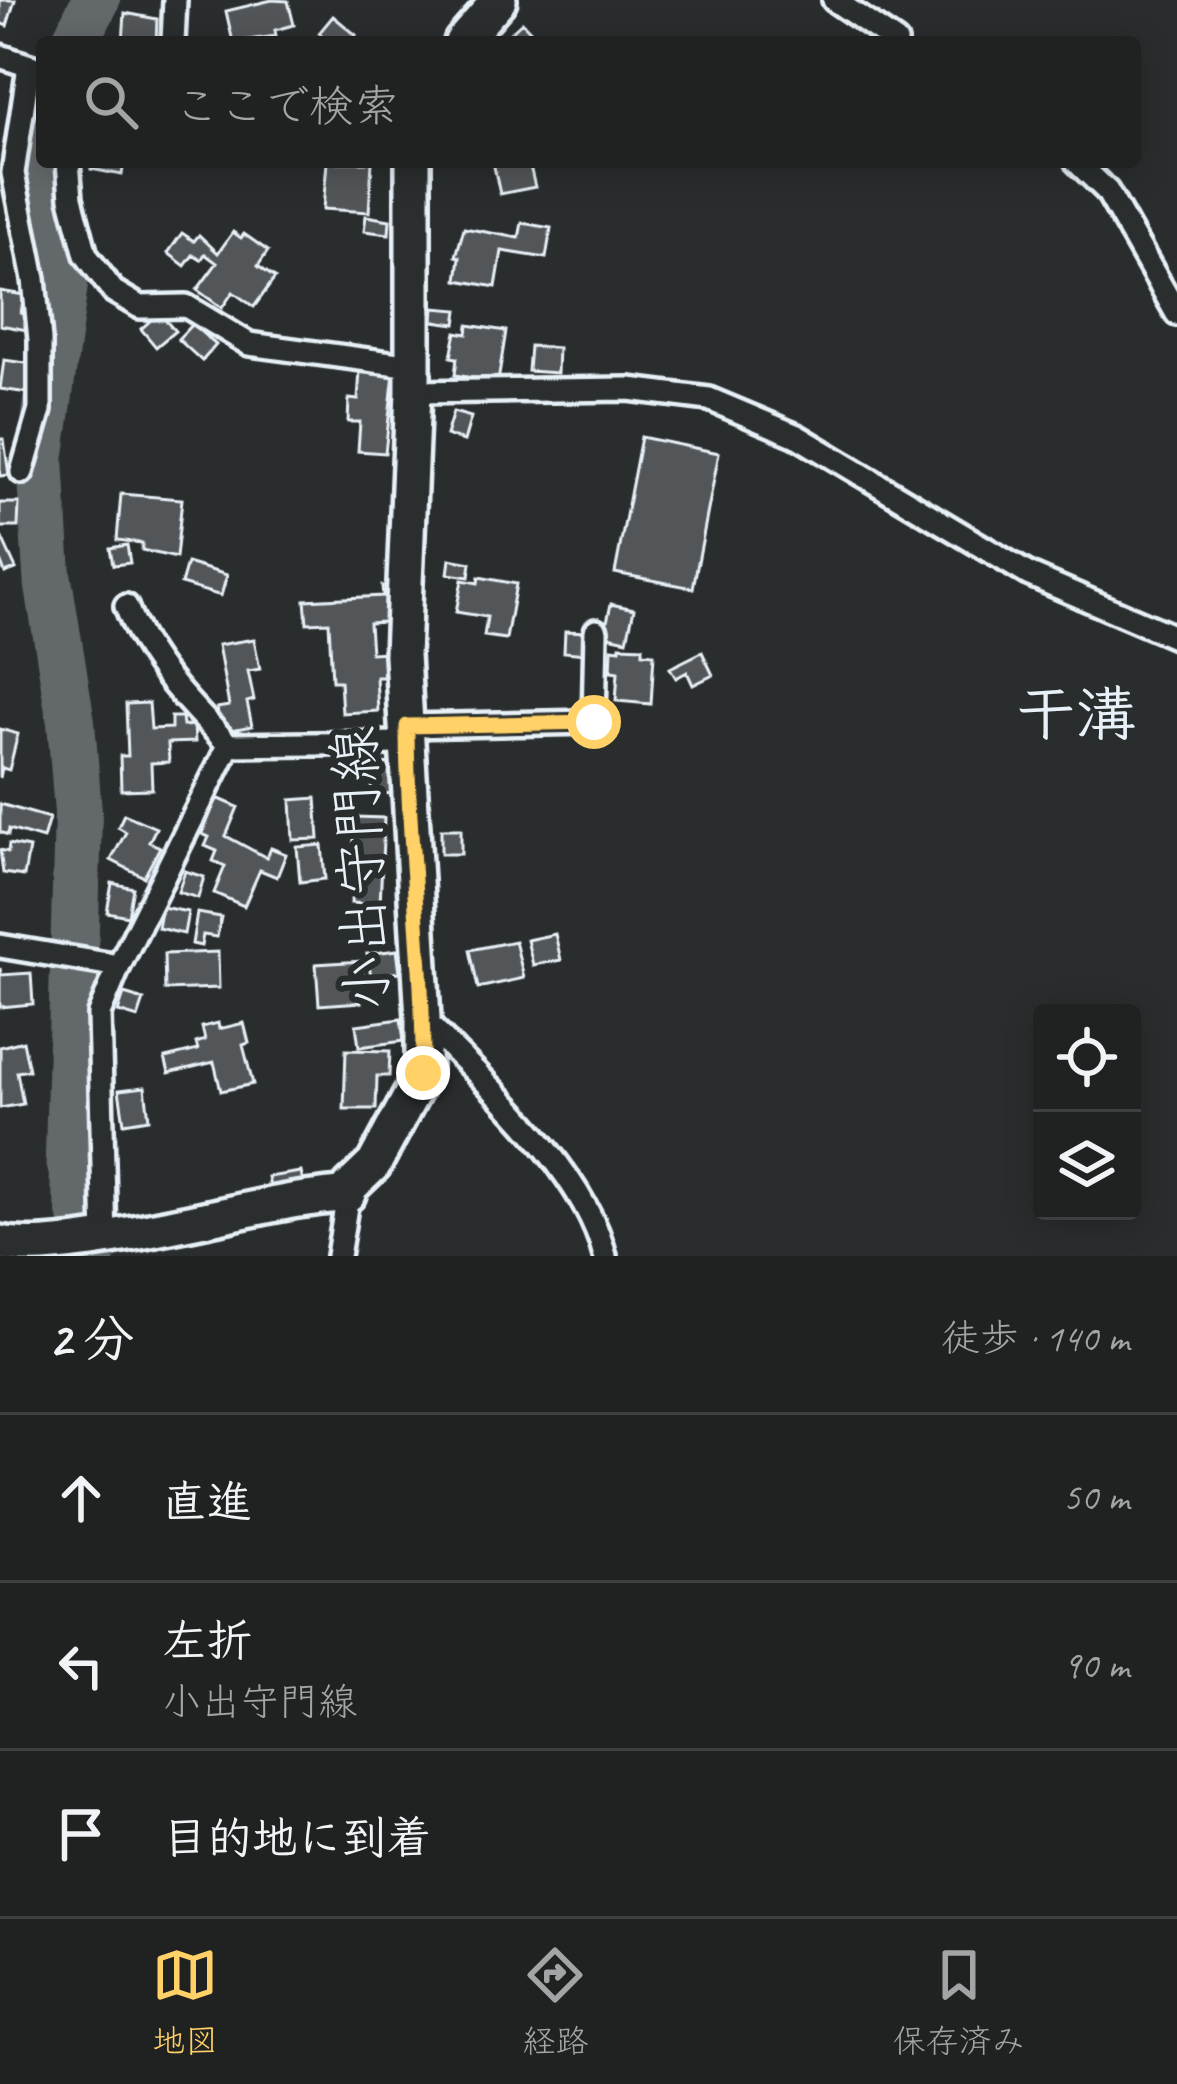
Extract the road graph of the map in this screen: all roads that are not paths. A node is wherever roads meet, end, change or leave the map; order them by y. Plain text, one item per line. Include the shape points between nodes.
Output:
1 (175, 0) edge
2 (499, 0) edge
3 (834, 0) edge
4 (173, 36) edge
5 (468, 36) edge
6 (887, 36) edge
7 (0, 56) edge
8 (35, 68) edge
9 (68, 168) edge
10 (413, 168) edge
11 (1083, 168) edge
12 (1177, 314) edge
13 (413, 379) junction
14 (22, 472) dead end
15 (126, 606) dead end
16 (596, 631) dead end
17 (1177, 638) edge
18 (407, 735) junction
19 (229, 745) junction
20 (0, 946) edge
21 (119, 966) junction
22 (423, 1019) junction
23 (348, 1194) junction
24 (105, 1240) junction
25 (14, 1250) edge
26 (338, 1256) edge
27 (605, 1256) edge

1 - 4 street
2 - 5 main road
3 - 6 street
7 - 8 street
8 - 14 street via 14,173 40,340 40,410
9 - 13 street via 86,255 126,299 140,307 186,306 249,344
10 - 13 main road, 小出守門線
11 - 12 street via 1107,191
13 - 17 street via 709,399 796,436 1028,574
13 - 18 main road, 小出守門線 via 402,655
15 - 19 street via 140,641
16 - 18 street via 594,722
18 - 19 street
18 - 22 main road, 小出守門線
19 - 21 street
20 - 21 street
21 - 24 street via 100,1014
22 - 23 main road, 小出守門線 via 423,1073 374,1164
22 - 27 street via 582,1196
23 - 24 main road
23 - 26 street
24 - 25 main road

